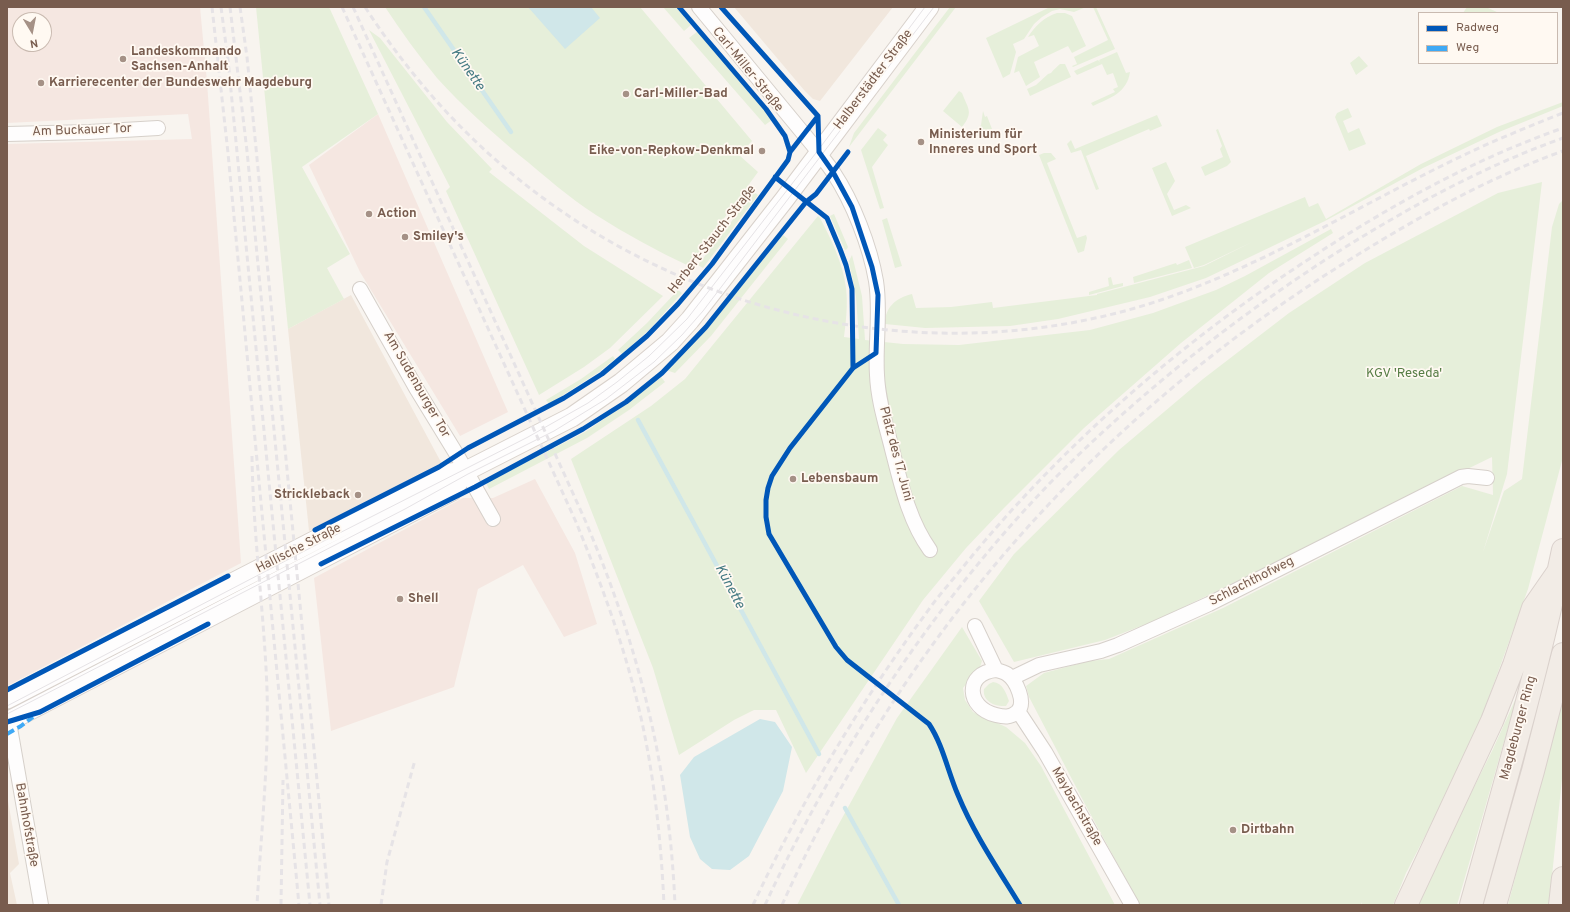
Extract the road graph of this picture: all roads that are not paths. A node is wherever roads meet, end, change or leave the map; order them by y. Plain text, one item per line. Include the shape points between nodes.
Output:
1 (699, 7) edge
2 (929, 7) edge
3 (158, 128) dead end
4 (7, 134) edge
5 (818, 152) junction
6 (360, 289) dead end
7 (469, 476) junction
8 (1487, 478) dead end
9 (493, 520) dead end
10 (930, 550) dead end
11 (1563, 550) edge
12 (1558, 572) junction
13 (975, 626) dead end
14 (1563, 654) edge
15 (996, 670) junction
16 (1012, 678) junction
17 (7, 699) edge
18 (1018, 711) junction
19 (7, 722) edge
20 (1563, 878) edge
21 (40, 905) edge
22 (1132, 905) edge
23 (1406, 905) edge
24 (1471, 905) edge
25 (1495, 905) edge
26 (1560, 905) edge

1 - 5 street, Carl-Miller-Straße
2 - 5 main road, Halberstädter Straße
3 - 4 street, Am Buckauer Tor
5 - 7 main road via 690,320 662,348 626,380 590,405
5 - 10 street, Platz des 17. Juni via 833,172 852,207 868,251 878,295 877,376 883,413 908,505
6 - 7 street, Am Sudenburger Tor
7 - 9 street, Am Sudenburger Tor
7 - 17 main road, Hallische Straße via 444,474
7 - 19 main road, Hallische Straße via 452,491
8 - 16 street, Schlachthofweg via 1461,477 1209,604 1125,642 1039,665
11 - 12 highway, Magdeburger Ring
12 - 23 highway via 1533,608 1492,721
12 - 24 highway, Magdeburger Ring via 1522,722
13 - 15 street
14 - 25 highway, Magdeburger Ring
15 - 16 street
15 - 18 street via 988,671 976,680 973,687 975,702 987,712 1004,717
16 - 18 street via 1020,696 1021,704
18 - 22 street, Maybachstraße via 1045,752
19 - 21 street, Bahnhofstraße
20 - 26 highway

